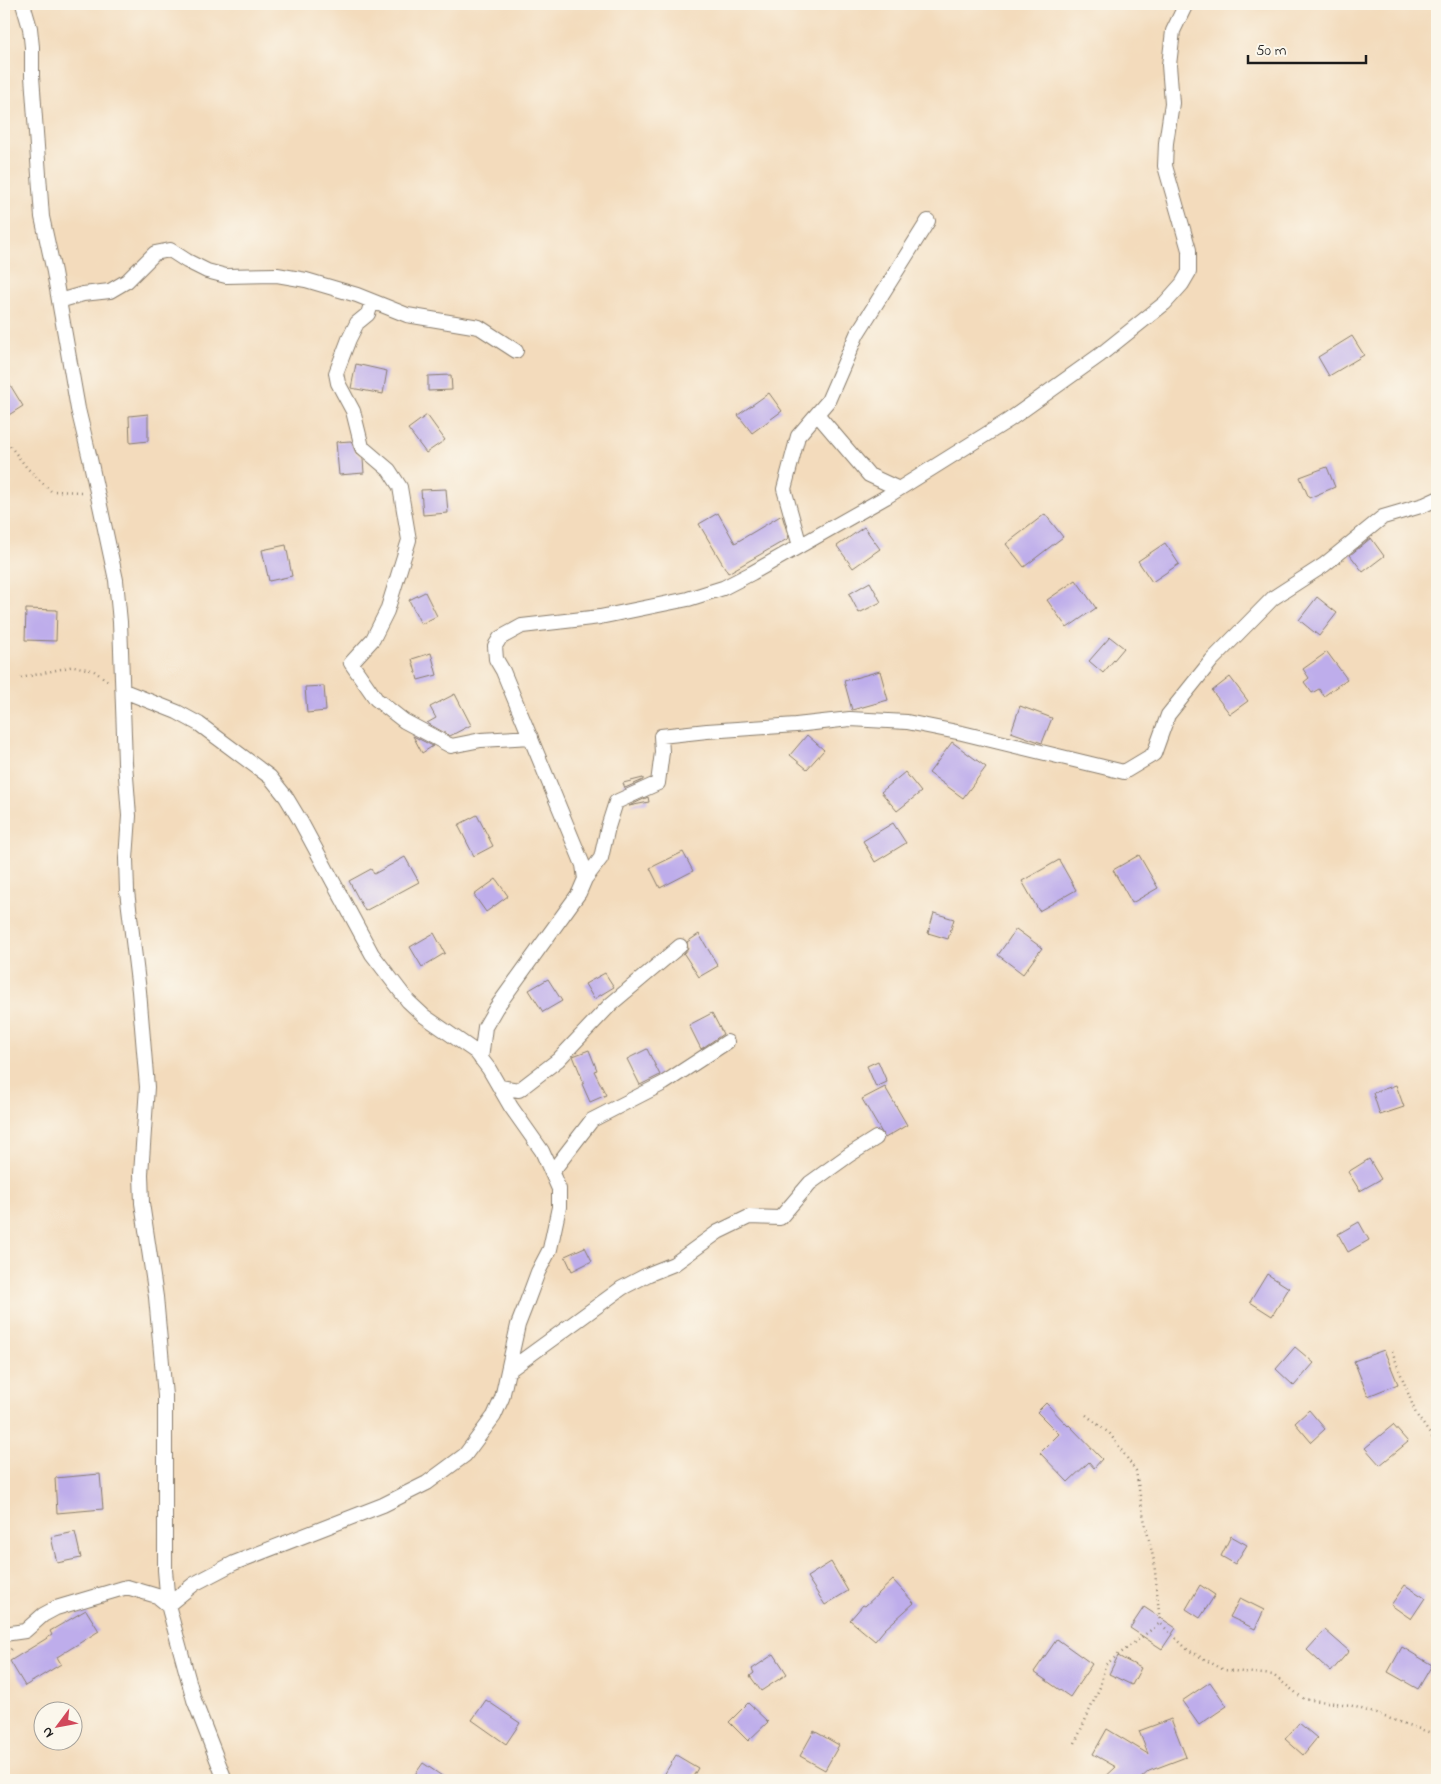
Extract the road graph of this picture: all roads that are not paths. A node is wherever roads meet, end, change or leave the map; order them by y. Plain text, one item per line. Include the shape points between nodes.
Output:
1 (23, 4) edge
2 (1186, 4) edge
3 (928, 221) dead end
4 (59, 301) junction
5 (372, 301) junction
6 (516, 351) dead end
7 (817, 414) junction
8 (899, 489) junction
9 (1437, 499) edge
10 (800, 546) junction
11 (124, 692) junction
12 (531, 737) junction
13 (585, 879) junction
14 (680, 946) dead end
15 (727, 1042) dead end
16 (482, 1059) junction
17 (500, 1087) junction
18 (876, 1138) dead end
19 (552, 1172) junction
20 (508, 1371) junction
21 (168, 1605) junction
22 (4, 1634) edge
23 (225, 1780) edge

1 - 4 street via 32,47 42,217
2 - 8 street via 1173,31 1169,65 1172,103 1165,166 1189,250 1189,272 1182,284 1165,303 1009,420
3 - 7 street via 857,334 828,400
4 - 5 street via 110,291 128,281 155,253 170,250 207,271 226,276 276,275 306,280
4 - 11 street via 76,399 116,580
5 - 6 street via 407,314 479,327
5 - 12 street via 368,314 357,323 336,373 353,411 362,447 389,470 400,487 409,540 387,611 373,639 351,663 376,699 404,721 451,746 481,740
7 - 8 street via 869,475
7 - 10 street via 798,436 784,489
8 - 10 street
9 - 13 street via 1383,517 1324,565 1273,598 1212,660 1168,715 1154,754 1124,772 907,722 850,719 662,736 658,783 616,802 600,858
10 - 12 street via 723,588 688,599 600,617 522,626 500,638 495,646 496,659
11 - 16 street via 199,724 270,777 286,796 372,954 424,1016
11 - 21 street via 129,816 127,891 147,1087 142,1203 156,1297 164,1388
12 - 13 street via 583,865
13 - 16 street via 485,1027
14 - 17 street via 611,1004 558,1060 519,1090
15 - 19 street via 664,1083 592,1120
16 - 17 street
17 - 19 street
18 - 20 street via 810,1183 780,1218 749,1217 718,1232 674,1264 622,1288
19 - 20 street via 559,1189 555,1230 521,1316
20 - 21 street via 494,1416 465,1455 444,1472 390,1502 226,1567 194,1584
21 - 22 street via 157,1596 127,1587 56,1608 25,1631
21 - 23 street via 194,1700

